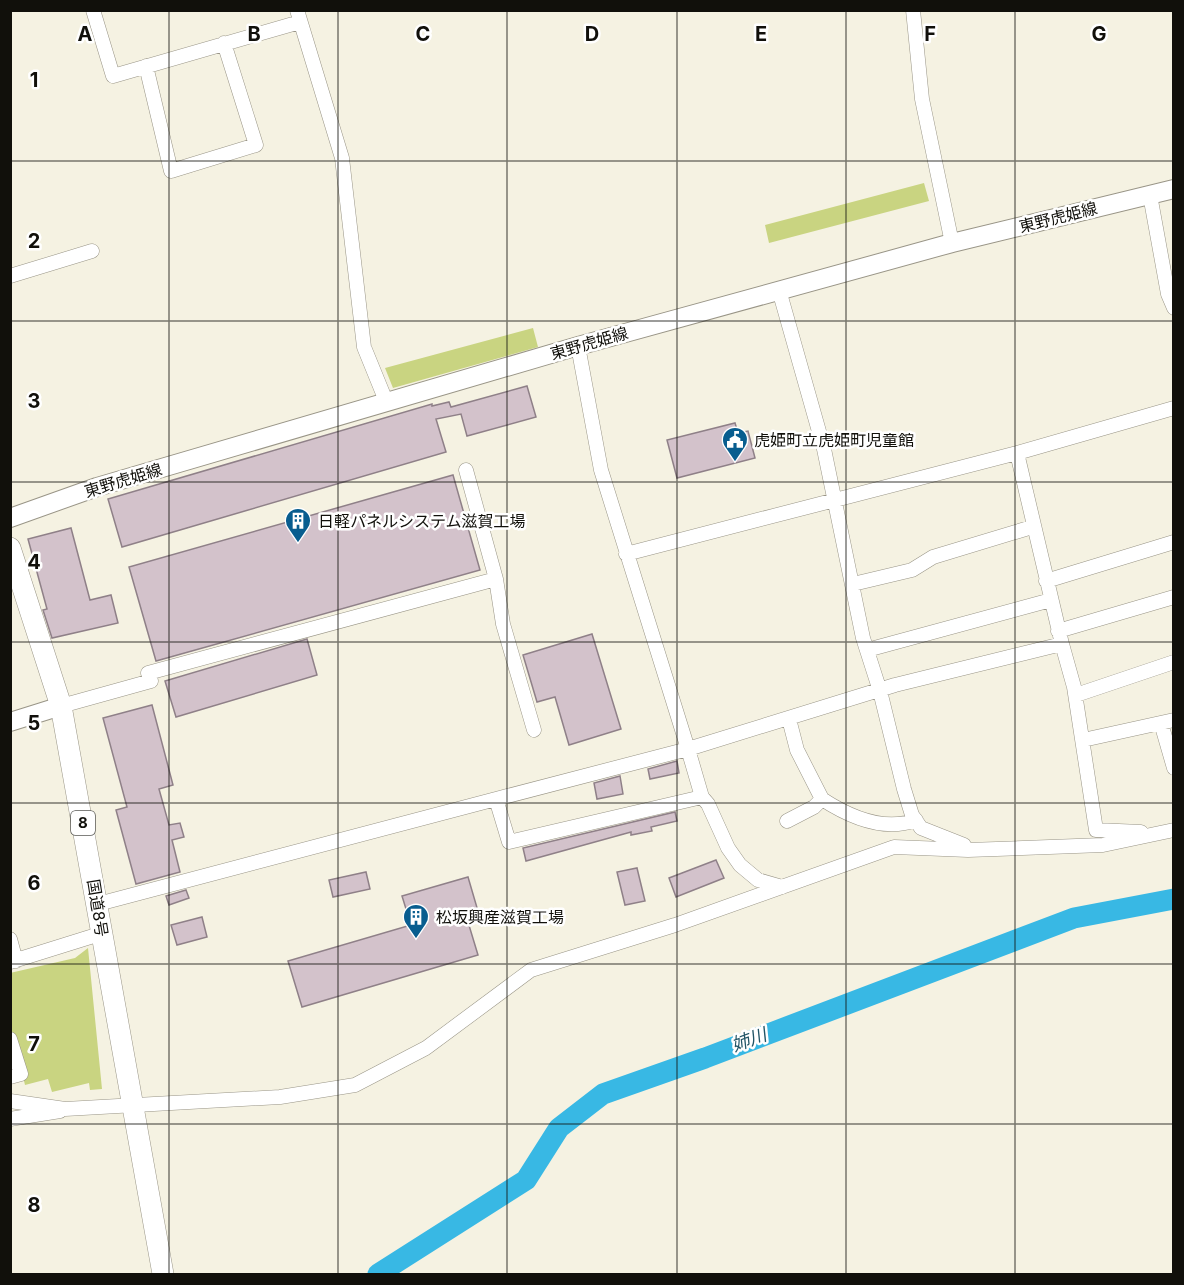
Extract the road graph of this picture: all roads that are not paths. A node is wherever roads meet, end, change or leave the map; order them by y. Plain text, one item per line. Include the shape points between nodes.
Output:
1 (93, 10) edge
2 (913, 10) edge
3 (299, 16) edge
4 (224, 43) junction
5 (146, 66) junction
6 (1173, 189) edge
7 (1150, 195) junction
8 (952, 243) junction
9 (92, 251) dead end
10 (10, 276) edge
11 (779, 290) junction
12 (1173, 308) edge
13 (578, 346) junction
14 (386, 401) junction
15 (1173, 408) edge
16 (1017, 453) junction
17 (466, 470) dead end
18 (836, 500) junction
19 (10, 518) edge
20 (1032, 527) junction
21 (1173, 542) edge
22 (10, 548) edge
23 (626, 554) junction
24 (496, 579) junction
25 (1046, 580) junction
26 (853, 584) junction
27 (1173, 597) edge
28 (1051, 600) junction
29 (1060, 638) junction
30 (867, 650) junction
31 (1173, 662) edge
32 (880, 691) junction
33 (1076, 695) junction
34 (61, 706) junction
35 (789, 719) junction
36 (1167, 721) edge
37 (10, 722) edge
38 (534, 730) dead end
39 (1083, 740) junction
40 (688, 749) junction
41 (1173, 768) edge
42 (702, 797) junction
43 (496, 799) junction
44 (822, 799) junction
45 (916, 820) junction
46 (787, 821) dead end
47 (1166, 832) edge
48 (976, 849) junction
49 (782, 886) junction
50 (98, 904) junction
51 (103, 933) junction
52 (10, 939) edge
53 (13, 962) edge
54 (10, 1039) edge
55 (10, 1077) edge
56 (10, 1101) edge
57 (135, 1107) junction
58 (65, 1109) junction
59 (10, 1119) edge
60 (163, 1275) edge

1 - 5 street via 113,76
2 - 8 street via 922,99
3 - 4 street
3 - 14 street via 342,158 364,347
4 - 5 street
4 - 5 street via 256,145 171,171
6 - 7 main road, 東野虎姫線
7 - 8 main road, 東野虎姫線
7 - 12 street
8 - 11 main road, 東野虎姫線
9 - 10 street
11 - 13 main road, 東野虎姫線
11 - 18 street
13 - 14 main road, 東野虎姫線
13 - 23 street via 601,470
14 - 19 main road, 東野虎姫線 via 97,487
15 - 16 street
16 - 18 street
16 - 20 street
17 - 24 street
18 - 23 street
18 - 26 street
20 - 25 street
20 - 26 street via 933,557 912,570
21 - 25 street
22 - 34 highway, 国道8号 / 8
23 - 40 street
24 - 34 street via 148,673 151,681
24 - 38 street via 502,624
25 - 28 street
26 - 30 street
27 - 29 street
28 - 29 street
28 - 30 street
29 - 32 street
29 - 33 street
30 - 32 street
31 - 33 street
32 - 35 street
32 - 45 street via 895,759
33 - 39 street
34 - 37 main road
34 - 50 highway, 国道8号 / 8
35 - 40 street
35 - 44 street via 797,750
36 - 39 street
36 - 41 street
39 - 47 street via 1096,830
40 - 42 street
40 - 43 street
42 - 43 street via 509,842
42 - 49 street via 740,865 758,880
43 - 50 street
44 - 45 street via 861,820 903,825
44 - 46 street
45 - 48 street via 921,828 939,837
47 - 48 street via 1103,845
48 - 49 street via 894,848
49 - 57 street via 675,925 531,970 426,1047 355,1085 279,1097
50 - 51 highway, 国道8号 / 8
51 - 53 street
51 - 57 highway, 国道8号 / 8
52 - 53 street
54 - 55 street via 21,1074
56 - 58 street
57 - 58 street
57 - 60 highway, 国道8号 / 8
58 - 59 street

